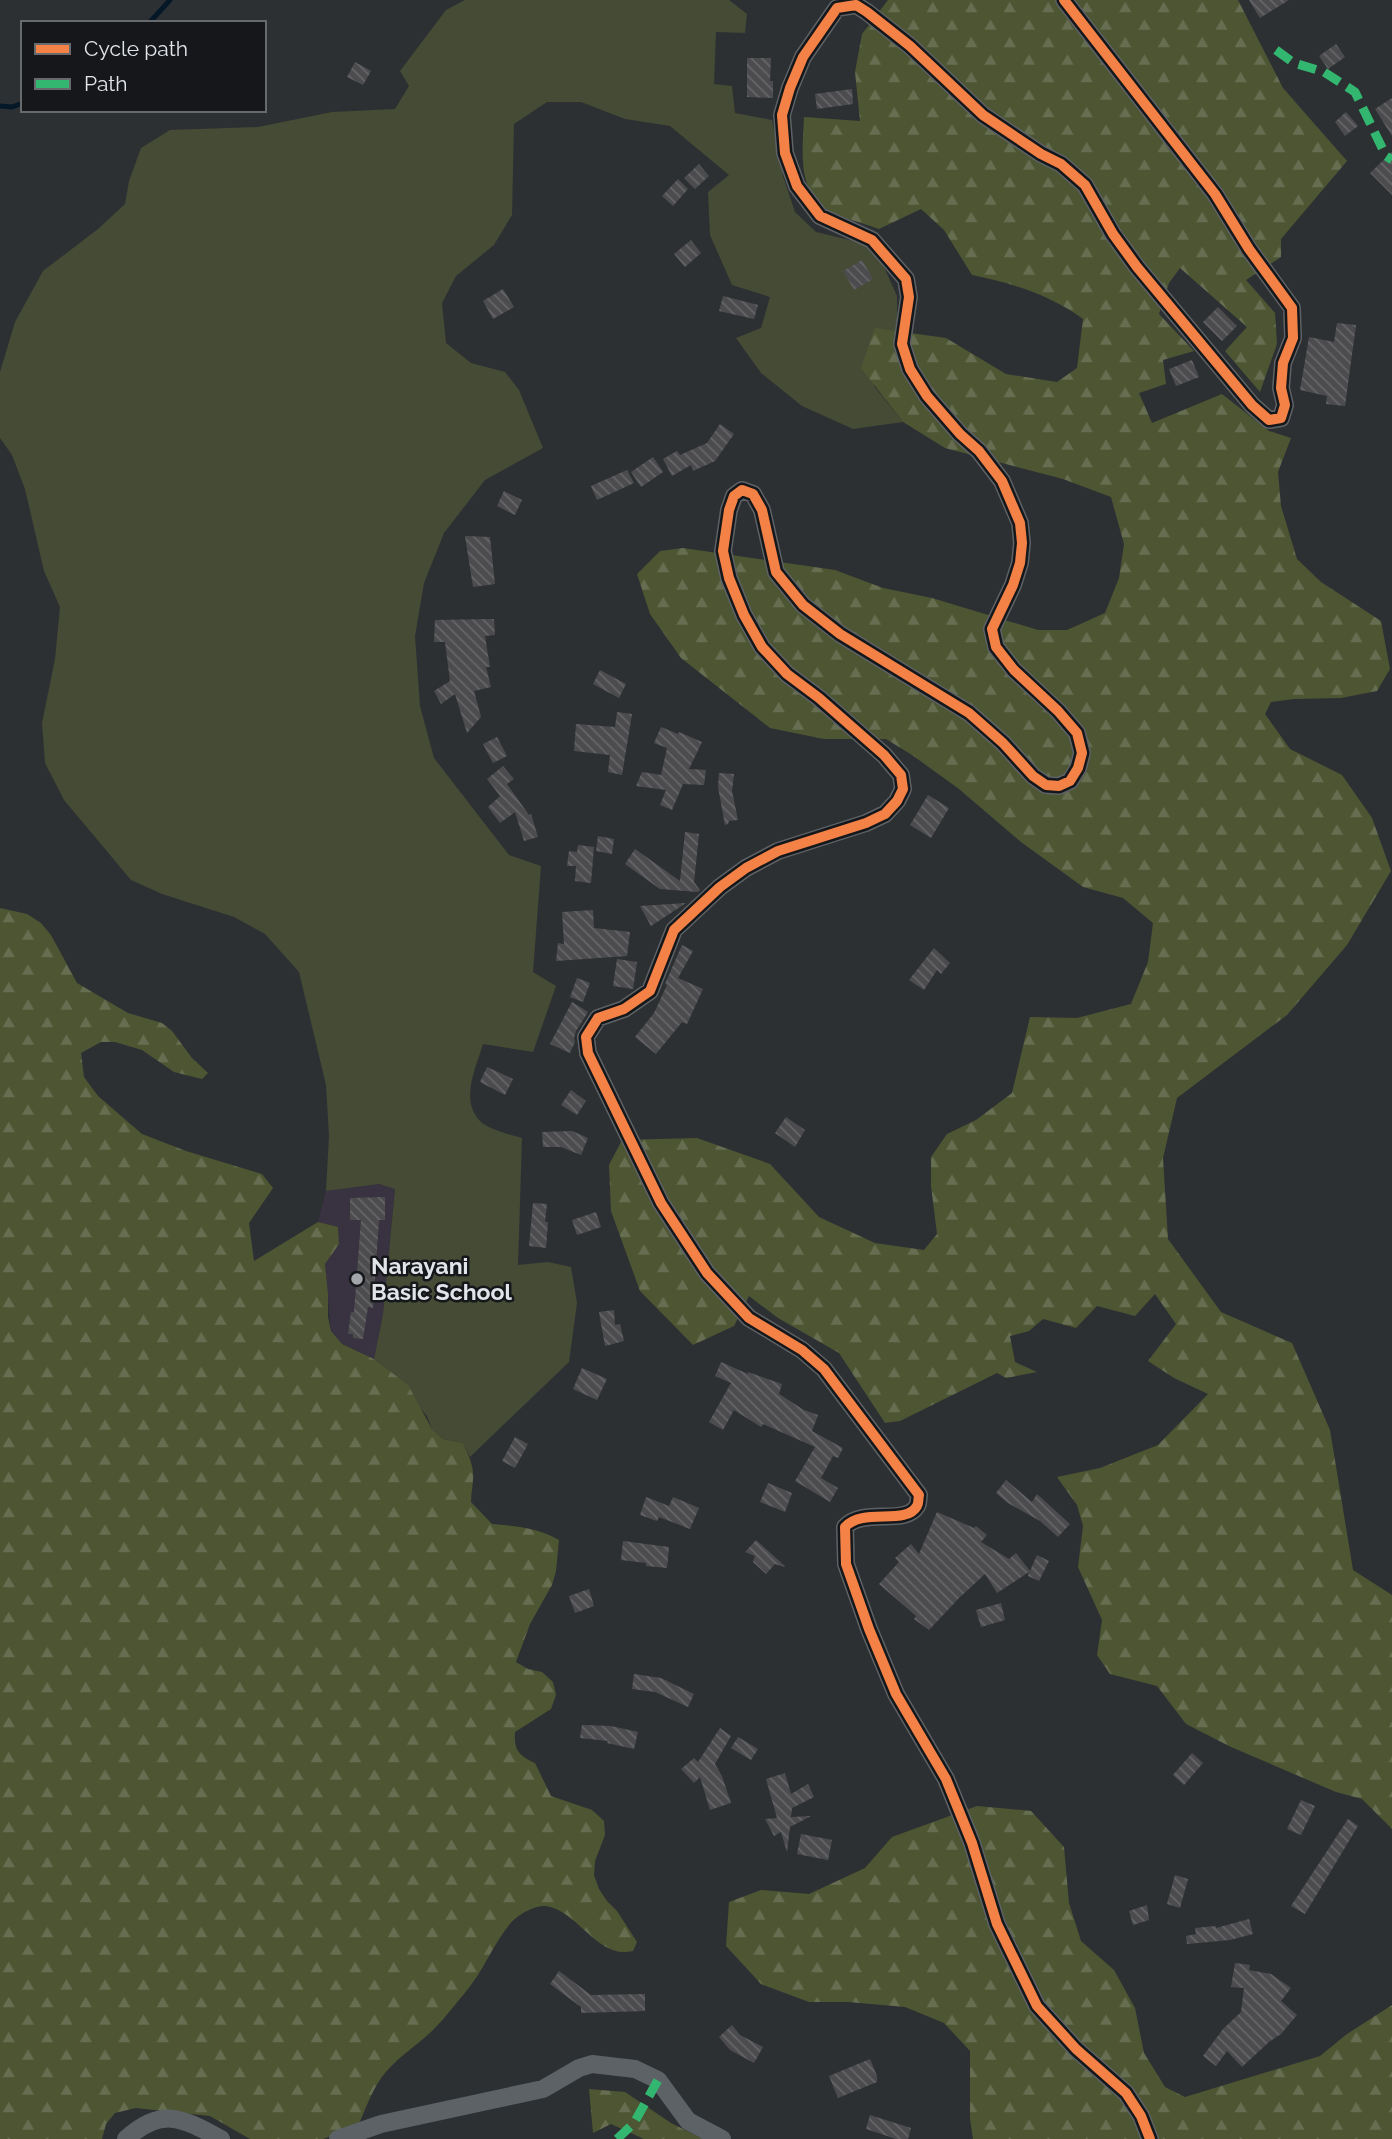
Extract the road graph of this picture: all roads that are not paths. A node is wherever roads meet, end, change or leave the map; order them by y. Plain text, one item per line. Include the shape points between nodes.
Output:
1 (1063, 0) edge
2 (126, 2139) edge
3 (221, 2139) edge
4 (338, 2139) edge
5 (722, 2139) edge
6 (1150, 2139) edge

1 - 6 street via 1215,194 1292,309 1293,338 1283,363 1281,388 1286,405 1281,418 1269,419 1251,405 1137,267 1085,185 1061,164 983,115 867,12 856,5 836,8 803,57 790,88 782,115 785,153 797,186 820,216 872,240 906,279 909,297 902,344 910,369 927,396 1002,481 1020,523 1020,563 992,629 996,647 1077,733 1082,753 1079,768 1070,781 1046,785 969,713 839,634 803,605 776,572 762,510 753,494 742,490 729,510 723,551 744,615 762,647 786,674 884,755 901,775 903,789 885,814 778,851 720,887 674,930 650,991 624,1009 598,1018 586,1037 588,1053 661,1203 707,1273 749,1318 824,1368 919,1496 910,1513 851,1520 845,1527 846,1564 869,1629 896,1694 946,1779 997,1924 1037,2006 1126,2093
2 - 3 street via 146,2122 164,2118 188,2121
4 - 5 street via 380,2124 543,2090 592,2064 635,2069 658,2080 688,2121

